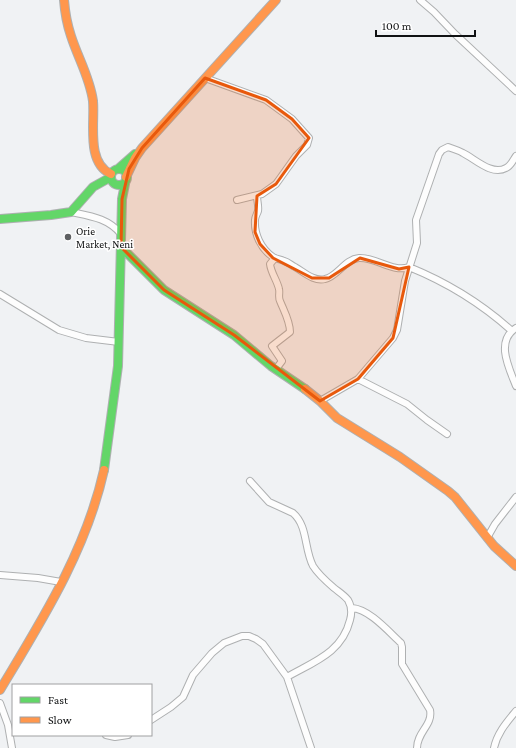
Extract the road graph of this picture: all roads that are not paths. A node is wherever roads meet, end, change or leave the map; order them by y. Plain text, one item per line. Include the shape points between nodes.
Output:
1 (64, 0) edge
2 (276, 0) edge
3 (420, 0) edge
4 (206, 78) junction
5 (516, 92) edge
6 (142, 148) junction
7 (516, 156) edge
8 (113, 176) junction
9 (126, 178) junction
10 (257, 196) junction
11 (122, 200) junction
12 (237, 200) dead end
13 (71, 212) junction
14 (0, 219) edge
15 (121, 234) junction
16 (120, 247) junction
17 (275, 258) junction
18 (409, 267) junction
19 (0, 294) edge
20 (514, 329) edge
21 (119, 342) junction
22 (276, 369) junction
23 (358, 379) junction
24 (516, 386) edge
25 (320, 401) junction
26 (447, 434) dead end
27 (250, 481) dead end
28 (516, 497) edge
29 (487, 538) junction
30 (516, 566) edge
31 (0, 575) edge
32 (61, 582) junction
33 (352, 608) junction
34 (287, 677) junction
35 (0, 690) edge
36 (0, 703) edge
37 (516, 711) edge
38 (152, 719) edge
39 (10, 725) edge
40 (111, 736) edge
41 (122, 736) edge
42 (12, 748) edge
43 (311, 748) edge
44 (417, 748) edge
45 (494, 748) edge

1 - 8 street via 68,27 91,87 95,150 102,169
2 - 4 street
3 - 5 street
4 - 6 street
4 - 10 street via 266,100 292,119 309,138 307,145 276,184
6 - 8 street
6 - 9 street
7 - 18 street via 509,167 499,170 487,167 461,151 448,147 442,150 416,220 417,243
8 - 9 street via 124,172
8 - 9 street via 119,184
8 - 11 street
8 - 13 street via 97,182
9 - 11 street
10 - 12 street
10 - 17 street via 255,232 260,244
11 - 15 street
13 - 14 street
13 - 15 street via 109,223
15 - 16 street
16 - 21 street
16 - 22 street via 164,290 234,336
17 - 18 street via 318,280 329,278 348,263 360,258 399,269
17 - 22 street via 270,264 271,270 279,288 280,302 286,312 290,332 273,345 282,361
18 - 20 street via 448,284
18 - 23 street via 397,330
19 - 21 street via 59,330 86,338
20 - 24 street via 504,342
21 - 32 street via 118,366 101,484 88,526
22 - 25 street
23 - 25 street
23 - 26 street via 407,404
25 - 29 street via 337,418 400,457 448,491
27 - 33 street via 269,502 296,516 302,525 313,566 348,599
28 - 29 street
29 - 30 street
31 - 32 street
32 - 35 street
33 - 34 street via 349,625 333,650
33 - 44 street via 366,613 401,643 402,664 431,715 419,736
34 - 38 street via 263,644 249,636 235,638 212,653 193,675 179,701
34 - 43 street
36 - 39 street
37 - 45 street via 502,729
39 - 42 street
40 - 41 street

